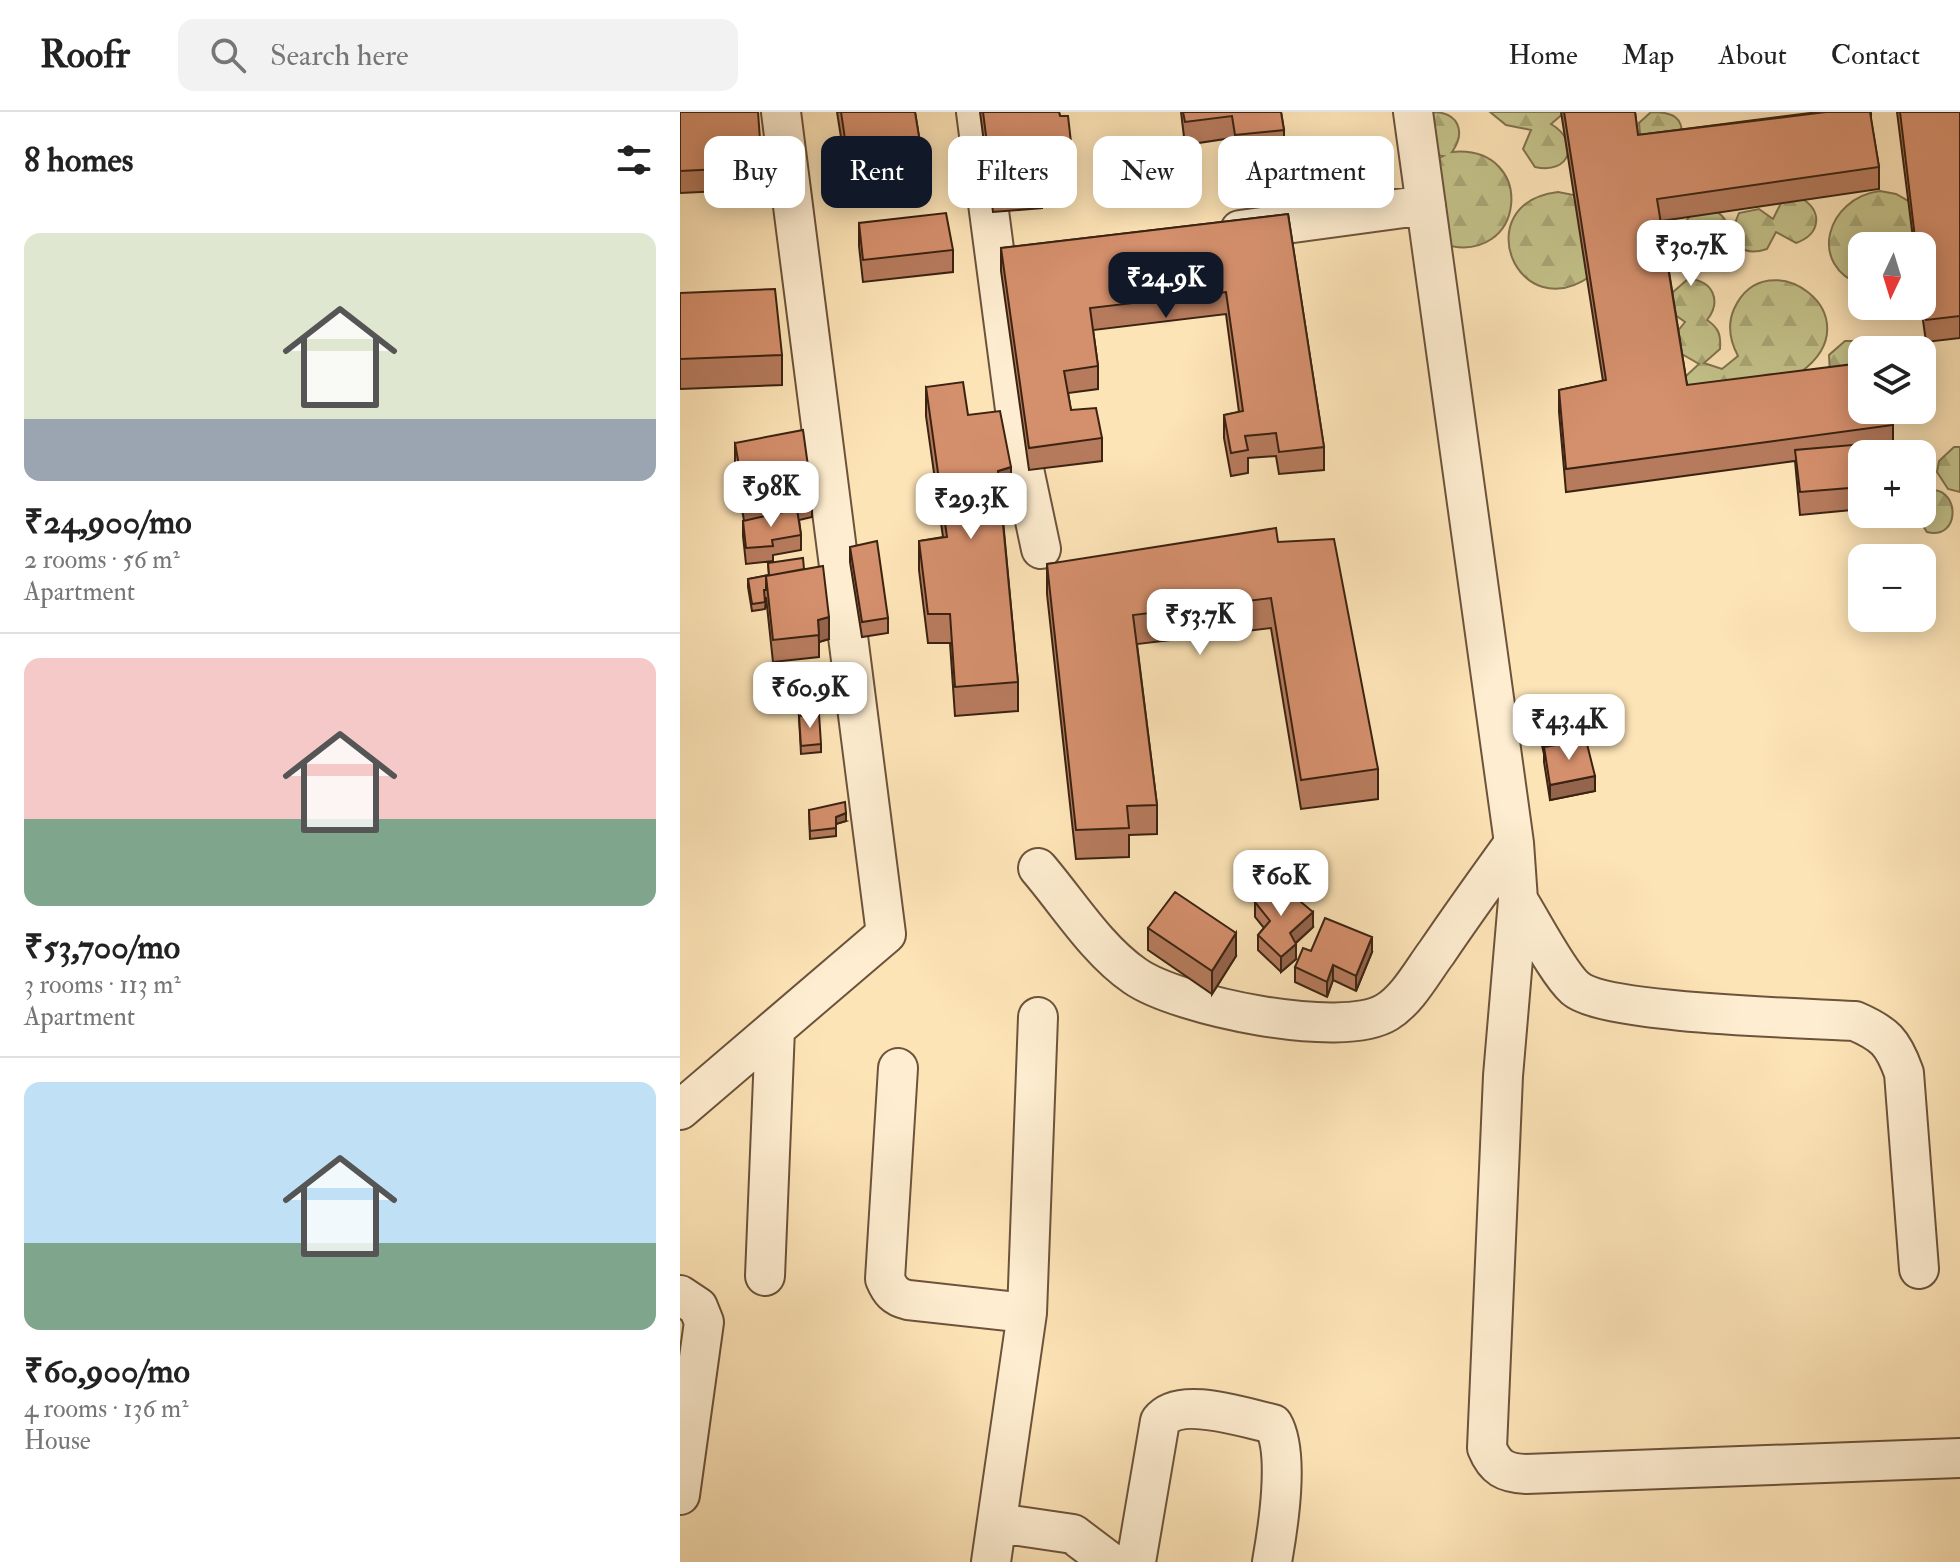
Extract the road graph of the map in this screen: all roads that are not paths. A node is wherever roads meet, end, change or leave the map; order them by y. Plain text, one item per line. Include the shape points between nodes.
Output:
1 (781, 112) edge
2 (976, 112) edge
3 (1413, 112) edge
4 (1426, 205) junction
5 (1211, 234) edge
6 (1041, 549) dead end
7 (1514, 843) junction
8 (1038, 868) dead end
9 (1518, 900) junction
10 (1038, 1017) dead end
11 (775, 1029) junction
12 (898, 1068) dead end
13 (680, 1110) edge
14 (1919, 1269) dead end
15 (765, 1276) dead end
16 (680, 1295) edge
17 (1027, 1313) junction
18 (1960, 1458) edge
19 (680, 1495) edge
20 (998, 1523) junction
21 (991, 1562) edge
22 (1110, 1562) edge
23 (1136, 1562) edge
24 (1272, 1562) edge

1 - 11 street via 886,934
2 - 6 street via 1011,261 1021,455
3 - 4 street
4 - 5 street
4 - 7 street
7 - 8 street via 1404,997 1379,1016 1349,1024 1319,1025 1166,993 1114,958
7 - 9 street
9 - 14 street via 1575,987 1595,999 1855,1021 1882,1032 1904,1073
9 - 18 street via 1503,1076 1487,1430 1494,1464 1509,1473 1526,1474
10 - 17 street
11 - 13 street
11 - 15 street
12 - 17 street via 888,1287 896,1297 908,1300
16 - 19 street via 698,1307 704,1322
17 - 20 street
20 - 21 street
20 - 22 street via 1073,1534
23 - 24 street via 1160,1421 1183,1406 1273,1424 1278,1433 1278,1518

